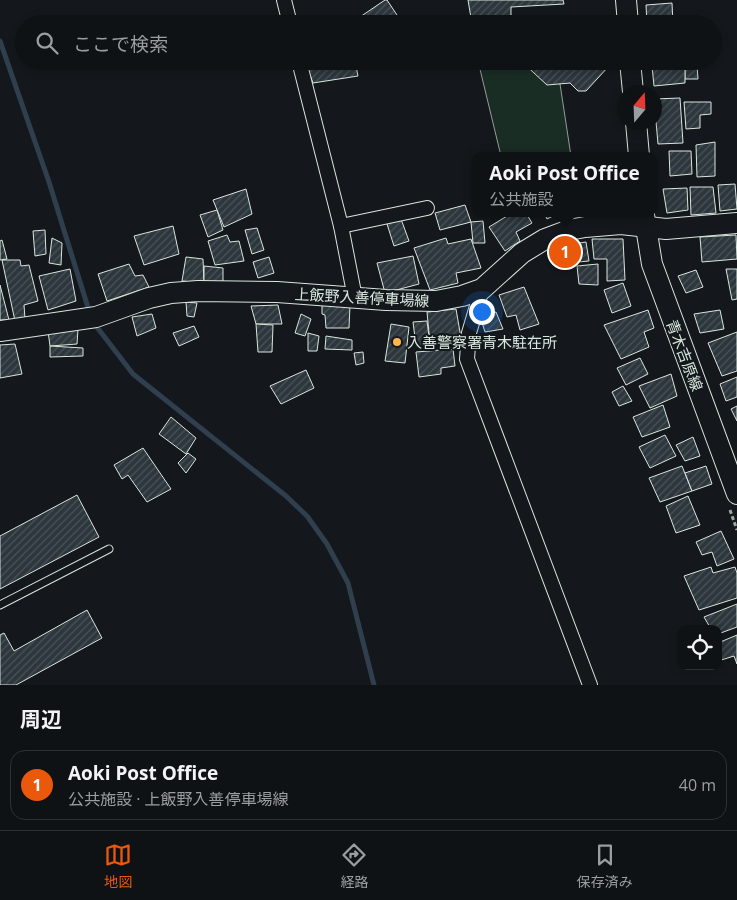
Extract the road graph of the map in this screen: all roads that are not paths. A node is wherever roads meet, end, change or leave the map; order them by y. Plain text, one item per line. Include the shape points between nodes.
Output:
1 (284, 0) edge
2 (626, 0) edge
3 (288, 15) edge
4 (627, 15) edge
5 (301, 70) edge
6 (631, 70) edge
7 (632, 85) edge
8 (637, 130) edge
9 (639, 152) edge
10 (427, 208) dead end
11 (645, 220) edge
12 (737, 223) edge
13 (341, 226) junction
14 (482, 289) junction
15 (355, 298) junction
16 (0, 331) edge
17 (737, 494) edge
18 (109, 549) dead end
19 (0, 605) edge
20 (590, 685) edge

1 - 3 street
2 - 4 main road
5 - 13 street
6 - 7 main road
8 - 9 main road
10 - 13 street
11 - 12 main road, 上飯野入善停車場線 via 666,229
11 - 14 main road, 上飯野入善停車場線 via 568,230 545,239 522,253
11 - 17 main road, 青木吉原線 via 652,264
13 - 15 street
14 - 15 main road, 上飯野入善停車場線 via 436,300
14 - 20 street via 469,333 467,359
15 - 16 main road, 上飯野入善停車場線 via 277,292 171,293 96,317
18 - 19 lane

